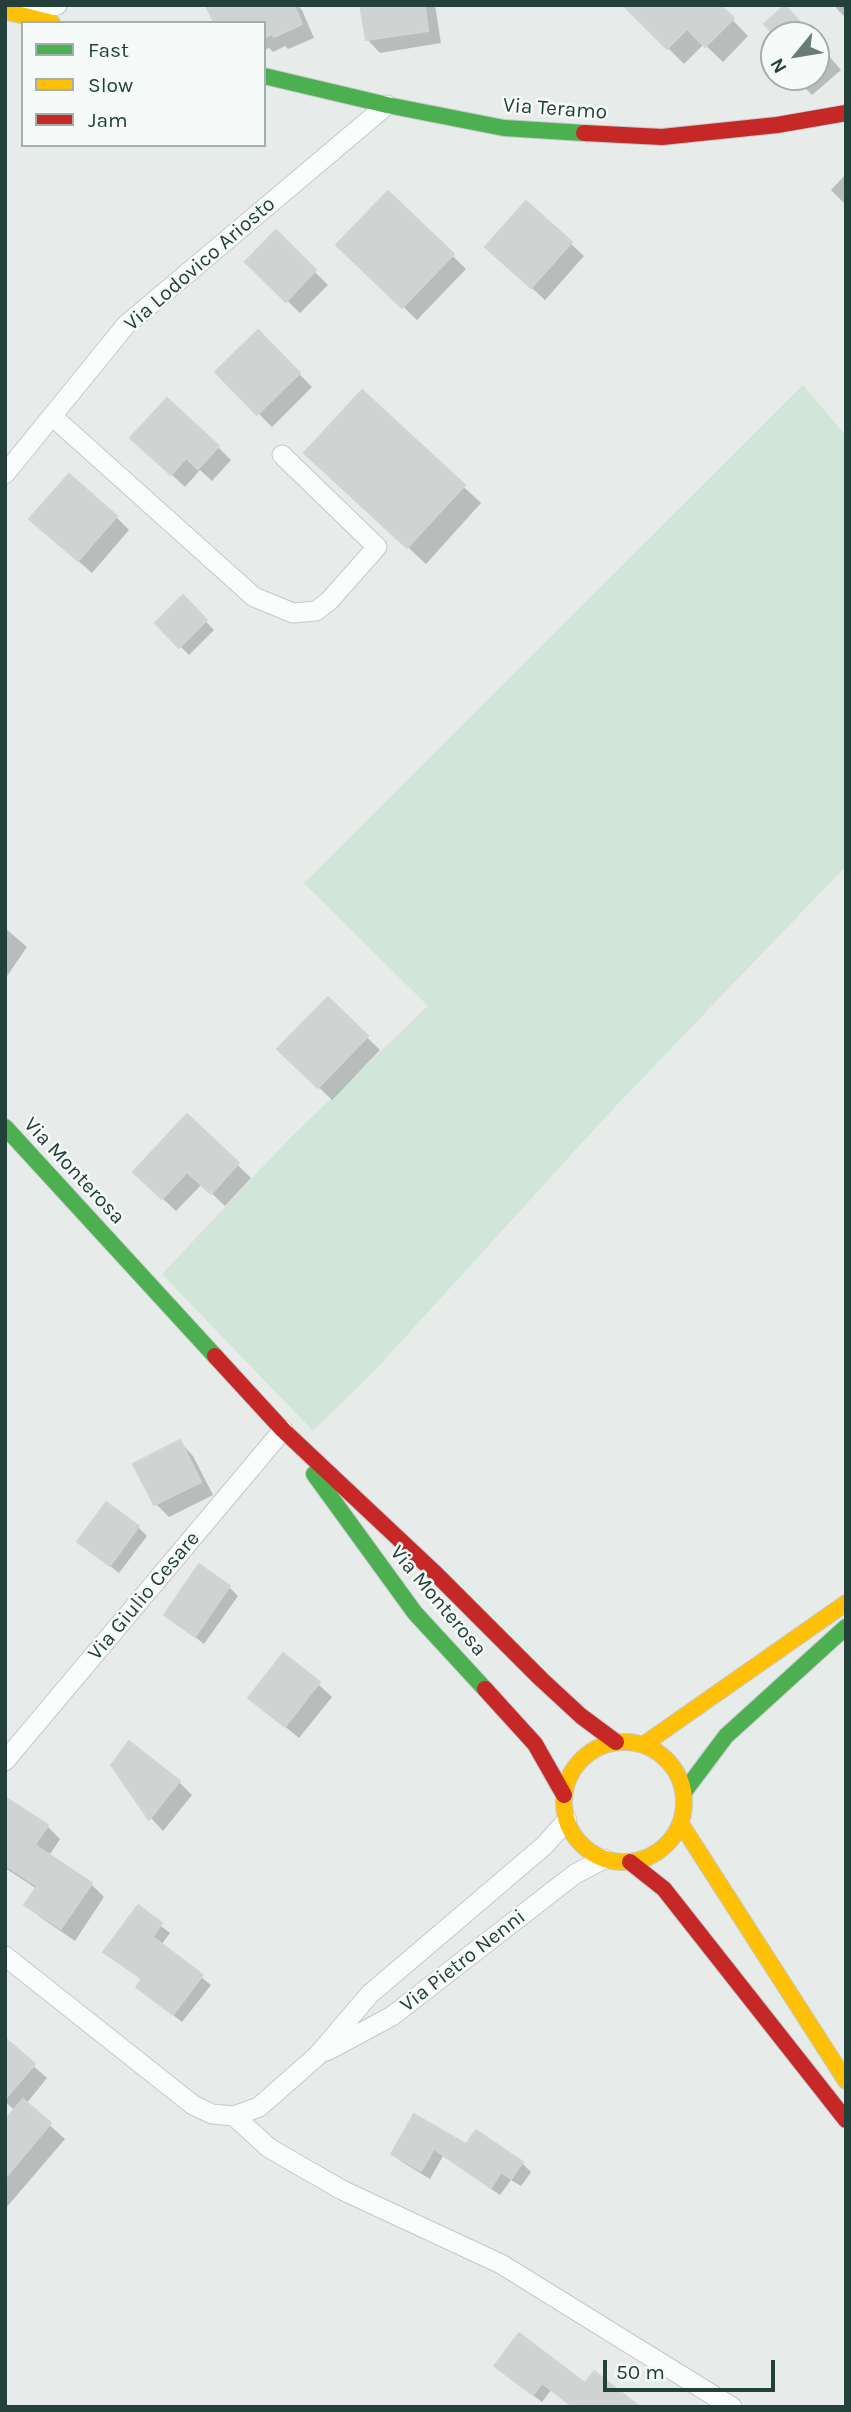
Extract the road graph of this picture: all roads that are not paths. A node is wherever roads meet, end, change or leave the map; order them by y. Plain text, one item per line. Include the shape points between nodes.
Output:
1 (57, 5) edge
2 (8, 11) edge
3 (45, 21) edge
4 (266, 76) edge
5 (387, 105) junction
6 (846, 113) edge
7 (52, 416) junction
8 (282, 455) dead end
9 (5, 474) edge
10 (5, 1127) edge
11 (283, 1430) junction
12 (846, 1603) edge
13 (846, 1627) edge
14 (616, 1742) junction
15 (643, 1745) junction
16 (5, 1761) edge
17 (684, 1792) junction
18 (564, 1795) junction
19 (566, 1820) junction
20 (681, 1824) junction
21 (604, 1859) junction
22 (630, 1862) junction
23 (5, 1956) edge
24 (317, 2056) junction
25 (846, 2081) edge
26 (234, 2116) junction
27 (846, 2120) edge
28 (732, 2407) edge

1 - 2 street
2 - 3 main road
4 - 5 main road, Via Teramo
5 - 6 main road, Via Teramo via 503,128 662,137
5 - 7 street, Via Lodovico Ariosto via 126,325
7 - 8 street via 254,597 293,613 316,611 377,547
7 - 9 street, Via Lodovico Ariosto
10 - 11 main road, Via Monterosa
11 - 14 main road, Via Monterosa via 551,1689
11 - 16 street, Via Giulio Cesare
11 - 18 main road, Via Monterosa via 415,1613 535,1744
12 - 15 main road
13 - 17 main road via 726,1736
14 - 15 main road
14 - 18 main road via 589,1753 571,1773
15 - 17 main road via 677,1772
17 - 20 main road
18 - 19 main road
19 - 21 main road via 581,1844
19 - 24 street, Via Pietro Nenni via 545,1845 370,1994
20 - 22 main road via 670,1842 650,1857
20 - 25 main road
21 - 22 main road
21 - 24 street, Via Pietro Nenni via 575,1874 392,2016
22 - 27 main road via 664,1889
23 - 26 street via 193,2105 212,2114
24 - 26 street, Via Pietro Nenni via 259,2107
26 - 28 street via 269,2148 342,2190 501,2264

